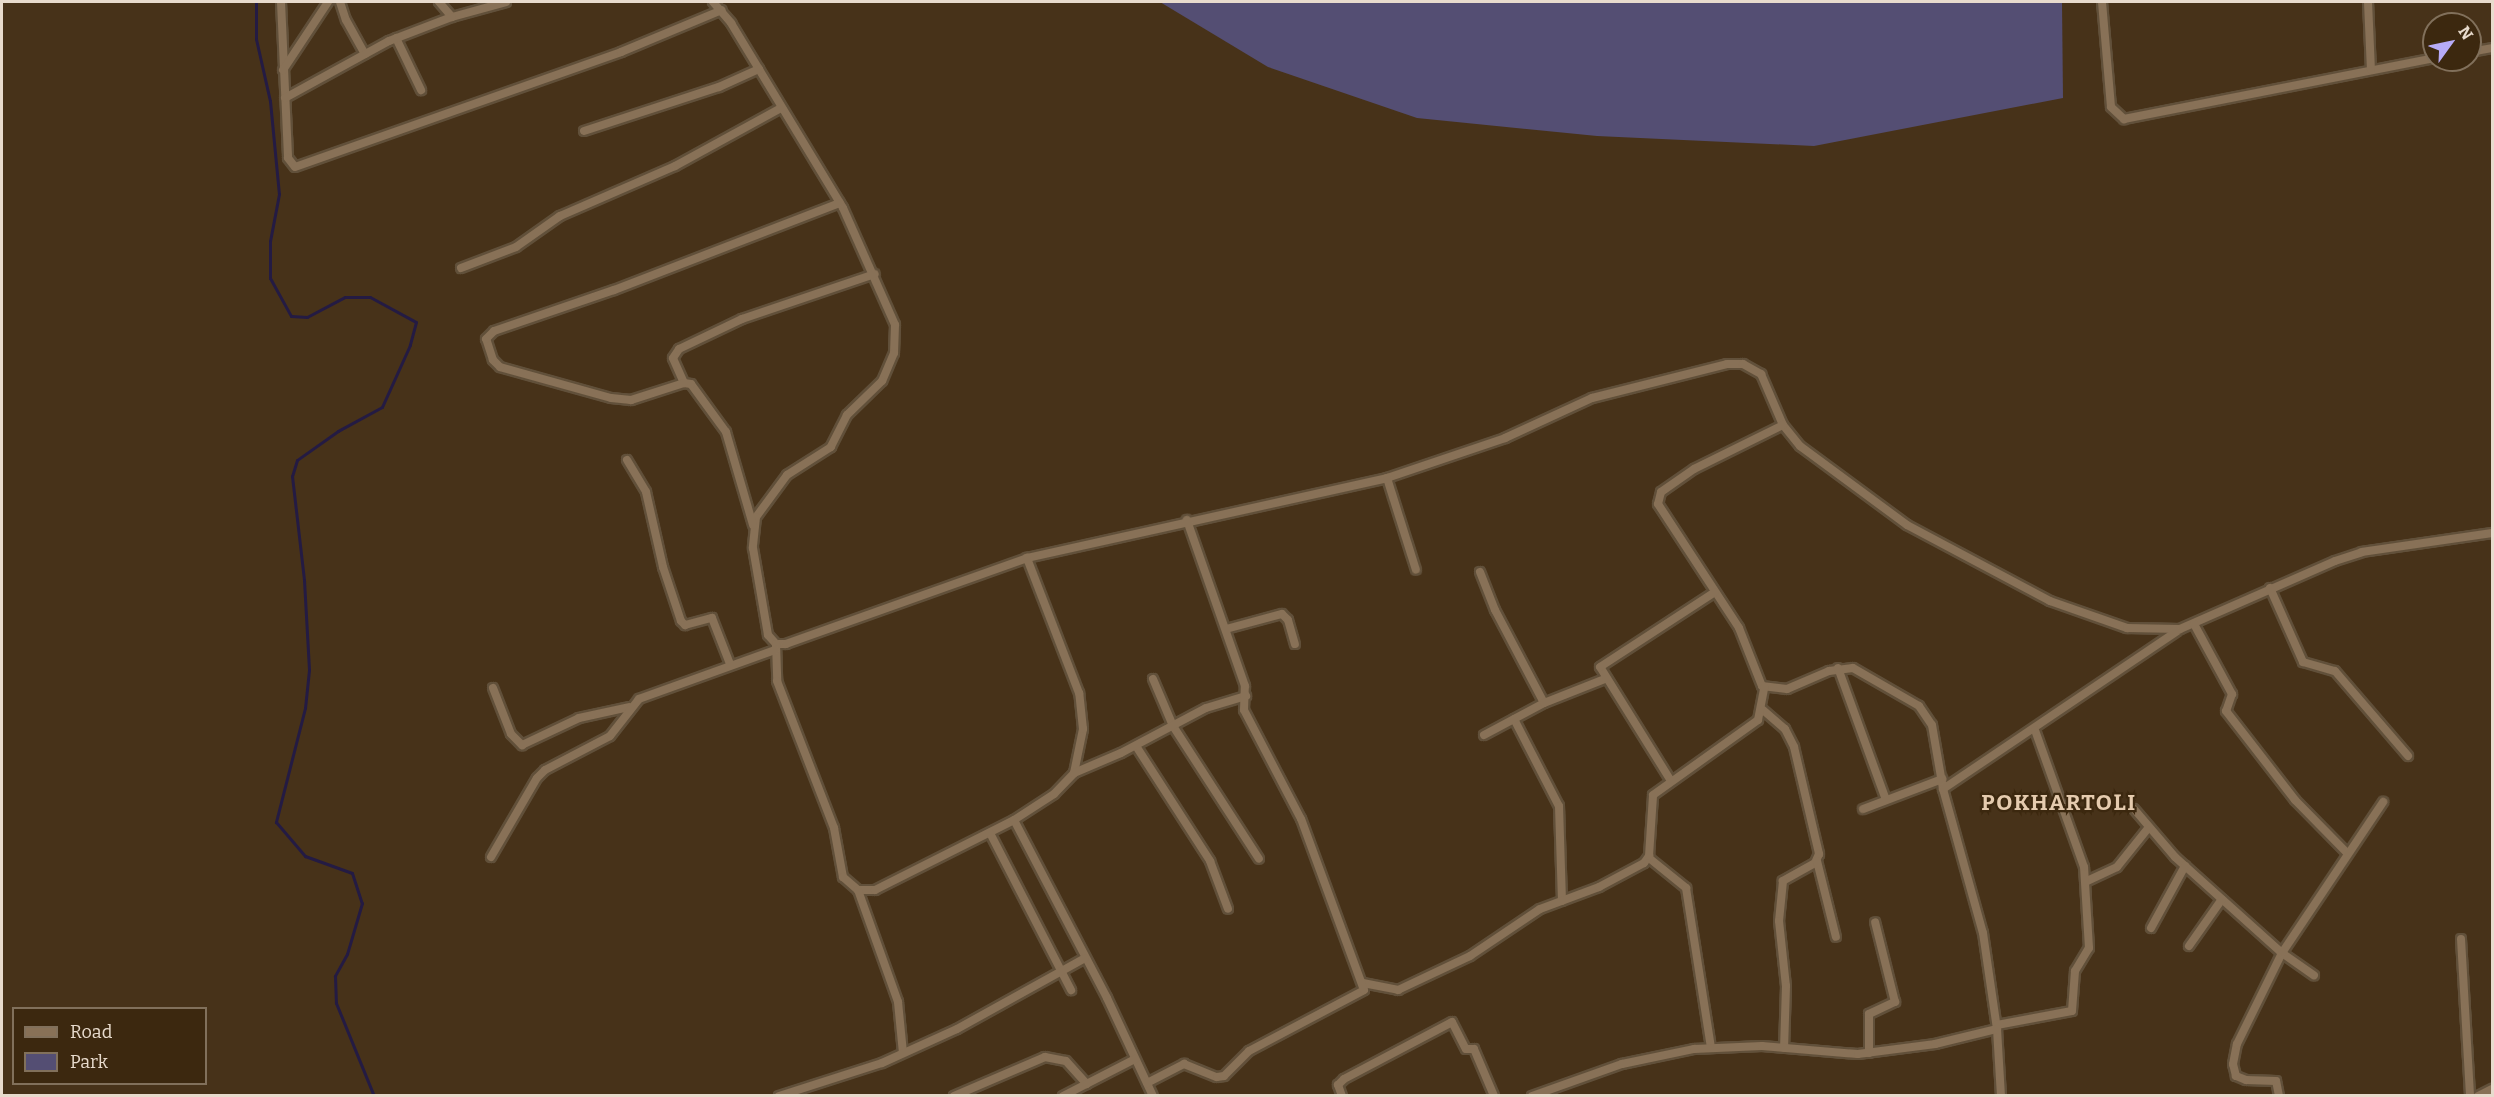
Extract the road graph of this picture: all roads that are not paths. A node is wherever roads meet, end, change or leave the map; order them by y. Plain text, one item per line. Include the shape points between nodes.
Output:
1 (281, 2) edge
2 (328, 2) edge
3 (340, 2) edge
4 (439, 2) edge
5 (506, 2) edge
6 (713, 2) edge
7 (2102, 2) edge
8 (2368, 2) edge
9 (722, 10) junction
10 (452, 17) junction
11 (396, 38) junction
12 (365, 54) junction
13 (2422, 60) edge
14 (759, 69) junction
15 (283, 70) junction
16 (2371, 70) junction
17 (421, 90) dead end
18 (285, 98) junction
19 (781, 108) junction
20 (584, 131) dead end
21 (840, 203) junction
22 (461, 268) dead end
23 (875, 274) junction
24 (684, 383) junction
25 (1783, 425) junction
26 (627, 460) dead end
27 (1387, 478) junction
28 (1187, 520) junction
29 (753, 526) junction
30 (2493, 533) edge
31 (1026, 558) junction
32 (1416, 570) dead end
33 (1480, 572) dead end
34 (2270, 588) junction
35 (1715, 592) junction
36 (2194, 624) junction
37 (1226, 629) junction
38 (2180, 629) junction
39 (1295, 644) dead end
40 (776, 647) junction
41 (730, 664) junction
42 (1838, 668) junction
43 (1605, 678) junction
44 (1154, 679) dead end
45 (493, 688) dead end
46 (1764, 688) junction
47 (1246, 696) junction
48 (1544, 703) junction
49 (629, 707) junction
50 (1762, 710) junction
51 (1514, 719) junction
52 (1173, 726) junction
53 (2035, 730) junction
54 (1485, 735) dead end
55 (1136, 746) junction
56 (2408, 756) dead end
57 (1074, 774) junction
58 (1942, 779) junction
59 (1671, 781) junction
60 (1943, 789) junction
61 (1886, 800) junction
62 (2383, 802) dead end
63 (1863, 809) dead end
64 (2134, 809) dead end
65 (1014, 820) junction
66 (2149, 827) junction
67 (990, 833) junction
68 (2348, 853) junction
69 (491, 857) dead end
70 (1648, 858) junction
71 (1259, 859) dead end
72 (1817, 861) junction
73 (2186, 866) junction
74 (2087, 882) junction
75 (858, 890) junction
76 (2222, 899) junction
77 (1562, 901) junction
78 (1228, 909) dead end
79 (1875, 922) dead end
80 (2151, 928) dead end
81 (1836, 937) dead end
82 (2461, 939) dead end
83 (2189, 946) dead end
84 (2282, 953) junction
85 (1085, 958) junction
86 (1061, 970) junction
87 (2314, 975) dead end
88 (1363, 983) junction
89 (1071, 990) dead end
90 (1997, 1027) junction
91 (1711, 1048) junction
92 (1784, 1048) junction
93 (903, 1053) junction
94 (1869, 1053) junction
95 (1135, 1059) junction
96 (1147, 1083) junction
97 (1087, 1084) junction
98 (2493, 1089) edge
99 (790, 1094) edge
100 (779, 1095) edge
101 (954, 1095) edge
102 (1063, 1095) edge
103 (1153, 1095) edge
104 (1342, 1095) edge
105 (1494, 1095) edge
106 (1532, 1095) edge
107 (2001, 1095) edge
108 (2279, 1095) edge
109 (2470, 1095) edge
110 (2478, 1095) edge

1 - 15 street
2 - 15 street
3 - 12 street
4 - 10 street
5 - 10 street
6 - 9 street
7 - 16 street via 2111,107 2124,119
8 - 16 street
9 - 14 street
9 - 18 street via 621,52 298,167 289,161
10 - 11 street
11 - 12 street
11 - 17 street
12 - 18 street
13 - 16 street
14 - 19 street
14 - 20 street via 719,87
15 - 18 street
19 - 21 street
19 - 22 street via 675,166 560,216 516,247
21 - 23 street
21 - 24 street via 614,290 494,331 486,339 500,367 611,398 631,400
23 - 24 street via 742,319 678,349 673,358
23 - 29 street via 895,325 890,369 847,415 831,447 776,486
24 - 29 street via 695,387 726,432
25 - 27 street via 1761,374 1743,364 1727,364 1592,398 1505,438
25 - 35 street via 1694,469 1658,495 1661,509
25 - 38 street via 1800,446 1827,468 1907,525 2007,581 2103,622 2150,631
26 - 41 street via 646,492 663,567 681,621 685,625 712,618
27 - 28 street
27 - 32 street
28 - 31 street
28 - 37 street
29 - 40 street via 753,548 768,634
30 - 34 street via 2362,552
31 - 40 street
31 - 57 street via 1079,693 1083,729
33 - 48 street via 1495,610
34 - 36 street
34 - 56 street via 2303,662 2335,671
35 - 43 street via 1602,664
35 - 46 street via 1743,636
36 - 38 street
36 - 68 street via 2232,694 2226,711 2295,800
37 - 39 street via 1282,614 1288,620
37 - 47 street
38 - 53 street
40 - 41 street
40 - 75 street via 777,681 834,828 843,877
41 - 49 street via 639,699
42 - 46 street via 1793,688
42 - 58 street via 1860,670 1919,706 1935,731
42 - 61 street
43 - 48 street
43 - 59 street
44 - 52 street
45 - 49 street via 511,734 522,745 579,718
46 - 50 street
47 - 52 street via 1219,702
47 - 88 street via 1244,710 1305,829
48 - 51 street
49 - 69 street via 610,736 537,778
50 - 59 street via 1754,723
50 - 72 street via 1785,729 1794,747 1819,851
51 - 54 street
51 - 77 street via 1559,806
52 - 55 street
52 - 71 street
53 - 60 street
53 - 74 street via 2080,848
55 - 57 street
55 - 78 street via 1210,861
57 - 65 street via 1054,794
58 - 60 street
58 - 61 street
59 - 70 street via 1652,798
60 - 90 street via 1976,898
61 - 63 street
62 - 68 street
64 - 66 street
65 - 67 street
65 - 85 street
66 - 73 street
66 - 74 street via 2117,867
67 - 75 street via 881,888
67 - 86 street
68 - 84 street
70 - 77 street via 1608,883
70 - 91 street via 1686,888
72 - 81 street
72 - 92 street via 1783,881 1779,921 1786,986
73 - 76 street
73 - 80 street
74 - 90 street via 2089,948 2074,974 2073,1010
75 - 93 street via 896,996
76 - 83 street
76 - 84 street
77 - 88 street via 1527,916 1470,956 1398,990
79 - 94 street via 1895,1002 1869,1014
82 - 109 street
84 - 87 street
84 - 108 street via 2237,1044 2233,1064 2234,1073 2241,1080 2277,1082
85 - 86 street
85 - 95 street
86 - 89 street
86 - 93 street via 987,1016
88 - 96 street via 1362,994 1249,1051 1224,1076 1184,1064
90 - 94 street
90 - 107 street
91 - 92 street
91 - 106 street via 1622,1064
92 - 94 street
93 - 99 street
95 - 96 street
95 - 97 street
96 - 103 street
97 - 101 street via 1066,1061 1045,1057
97 - 102 street
98 - 110 street
99 - 100 street
104 - 105 street via 1338,1085 1344,1079 1452,1022 1466,1049 1474,1049

